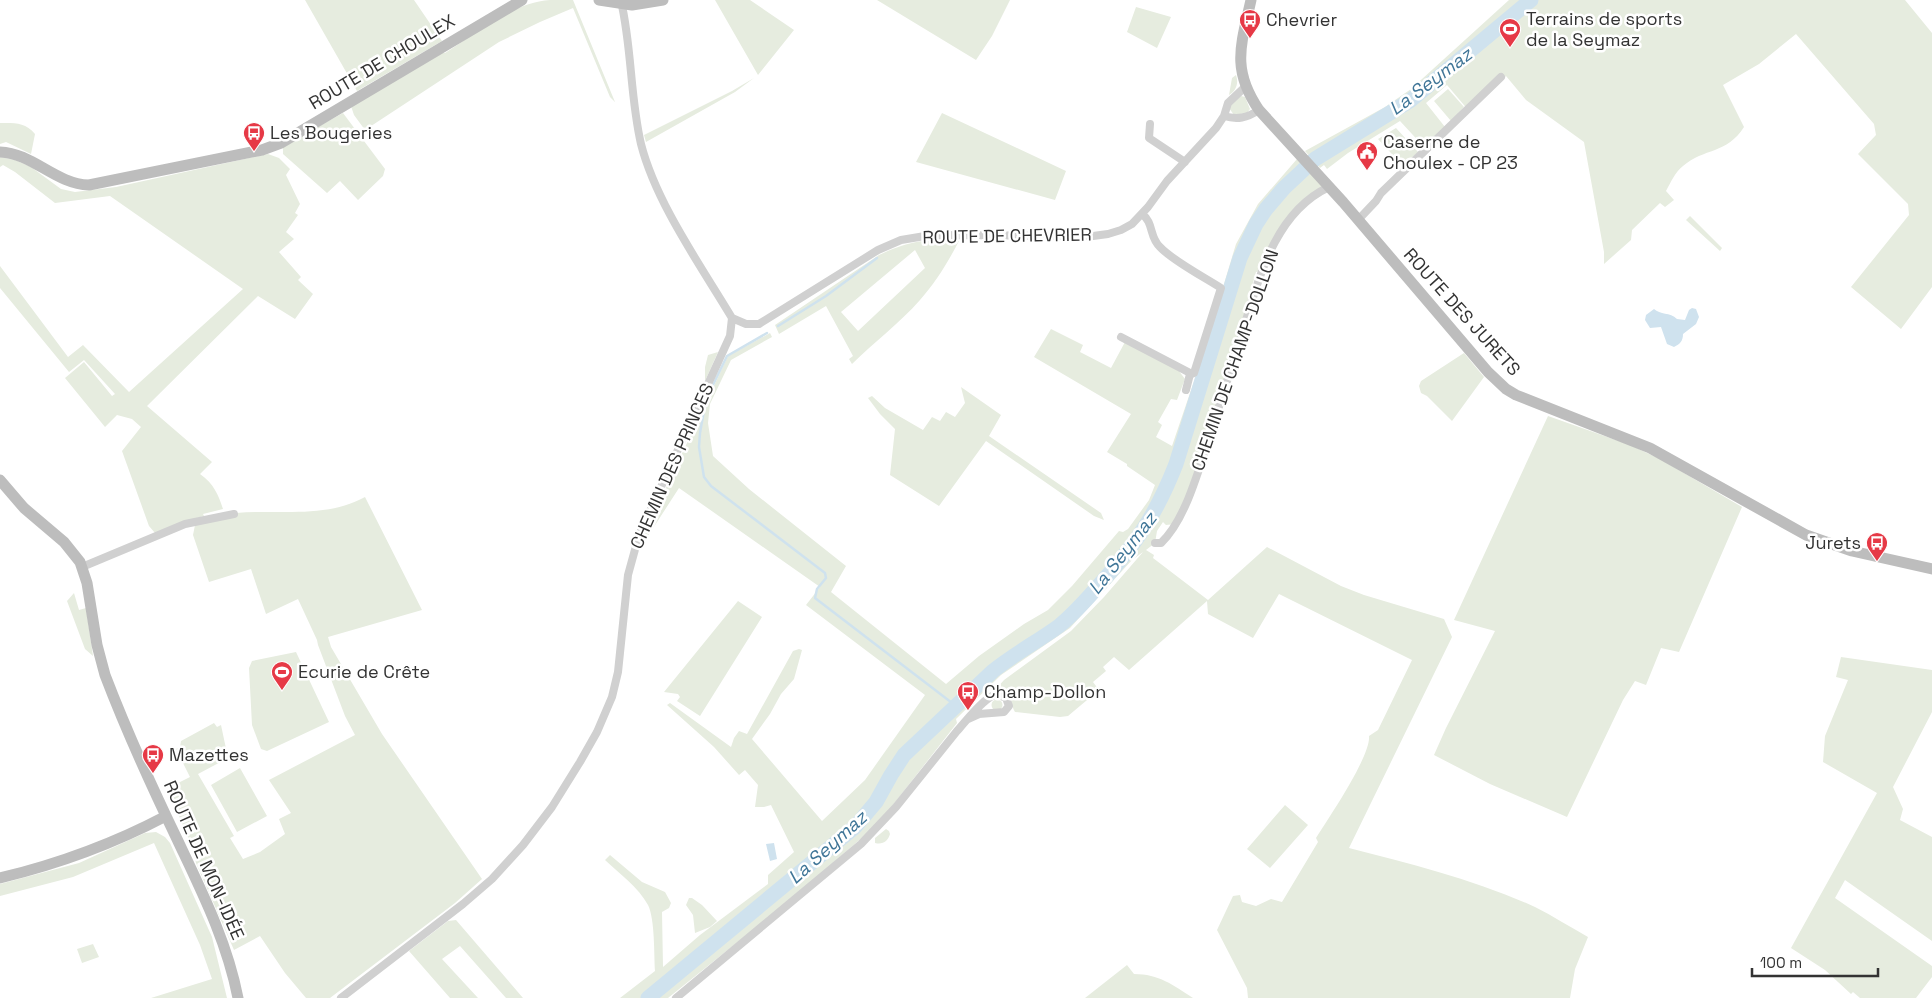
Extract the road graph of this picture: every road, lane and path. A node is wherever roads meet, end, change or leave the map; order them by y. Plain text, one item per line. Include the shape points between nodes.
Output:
1 (522, 0) edge
2 (599, 0) edge
3 (662, 0) edge
4 (1251, 0) edge
5 (622, 2) edge
6 (1501, 77) dead end
7 (1245, 87) junction
8 (1259, 110) junction
9 (1224, 116) junction
10 (1150, 124) dead end
11 (0, 152) edge
12 (1185, 162) junction
13 (1329, 186) junction
14 (1142, 214) junction
15 (1358, 220) junction
16 (732, 318) junction
17 (1121, 337) dead end
18 (1190, 374) junction
19 (1186, 390) dead end
20 (0, 480) edge
21 (234, 514) dead end
22 (1156, 543) dead end
23 (82, 567) junction
24 (1932, 569) edge
25 (968, 719) junction
26 (166, 816) junction
27 (0, 878) edge
28 (238, 998) edge
29 (341, 998) edge
30 (676, 998) edge

1 - 11 street, ROUTE DE CHOULEX via 280,143 262,150 89,185 69,182 18,155
2 - 5 street
3 - 5 street via 639,4
4 - 7 street, ROUTE DES JURETS via 1240,58
5 - 16 street via 636,118 646,159 672,217
6 - 15 street via 1381,193
7 - 8 street, ROUTE DES JURETS
7 - 9 street, ROUTE DE CHEVRIER via 1228,103
8 - 9 street via 1247,118
8 - 13 street, ROUTE DES JURETS
9 - 12 street, ROUTE DE CHEVRIER
10 - 12 street via 1149,138
12 - 14 street, ROUTE DE CHEVRIER via 1166,181
13 - 15 street, ROUTE DES JURETS
13 - 22 street, CHEMIN DE CHAMP-DOLLON via 1304,203 1291,217 1268,257 1196,479 1174,528 1161,543
14 - 16 street, ROUTE DE CHEVRIER via 1132,224 1108,234 931,235 901,240 866,257 759,324
14 - 18 street via 1148,219 1160,248 1221,288 1194,373
15 - 24 street, ROUTE DES JURETS via 1506,389 1650,448 1819,540
16 - 29 street, CHEMIN DES PRINCES via 728,341 639,535 628,575 616,680 607,712 594,738 552,807 492,879
17 - 18 street
18 - 19 street
20 - 23 street, ROUTE DE MON-IDÉE via 24,508 64,542
21 - 23 street via 185,524
23 - 26 street, ROUTE DE MON-IDÉE via 102,668
25 - 25 street via 979,714 1004,712 1008,706 1006,698 997,694 989,697
25 - 30 street via 882,824
26 - 27 street via 70,858
26 - 28 street, ROUTE DE MON-IDÉE via 223,941

